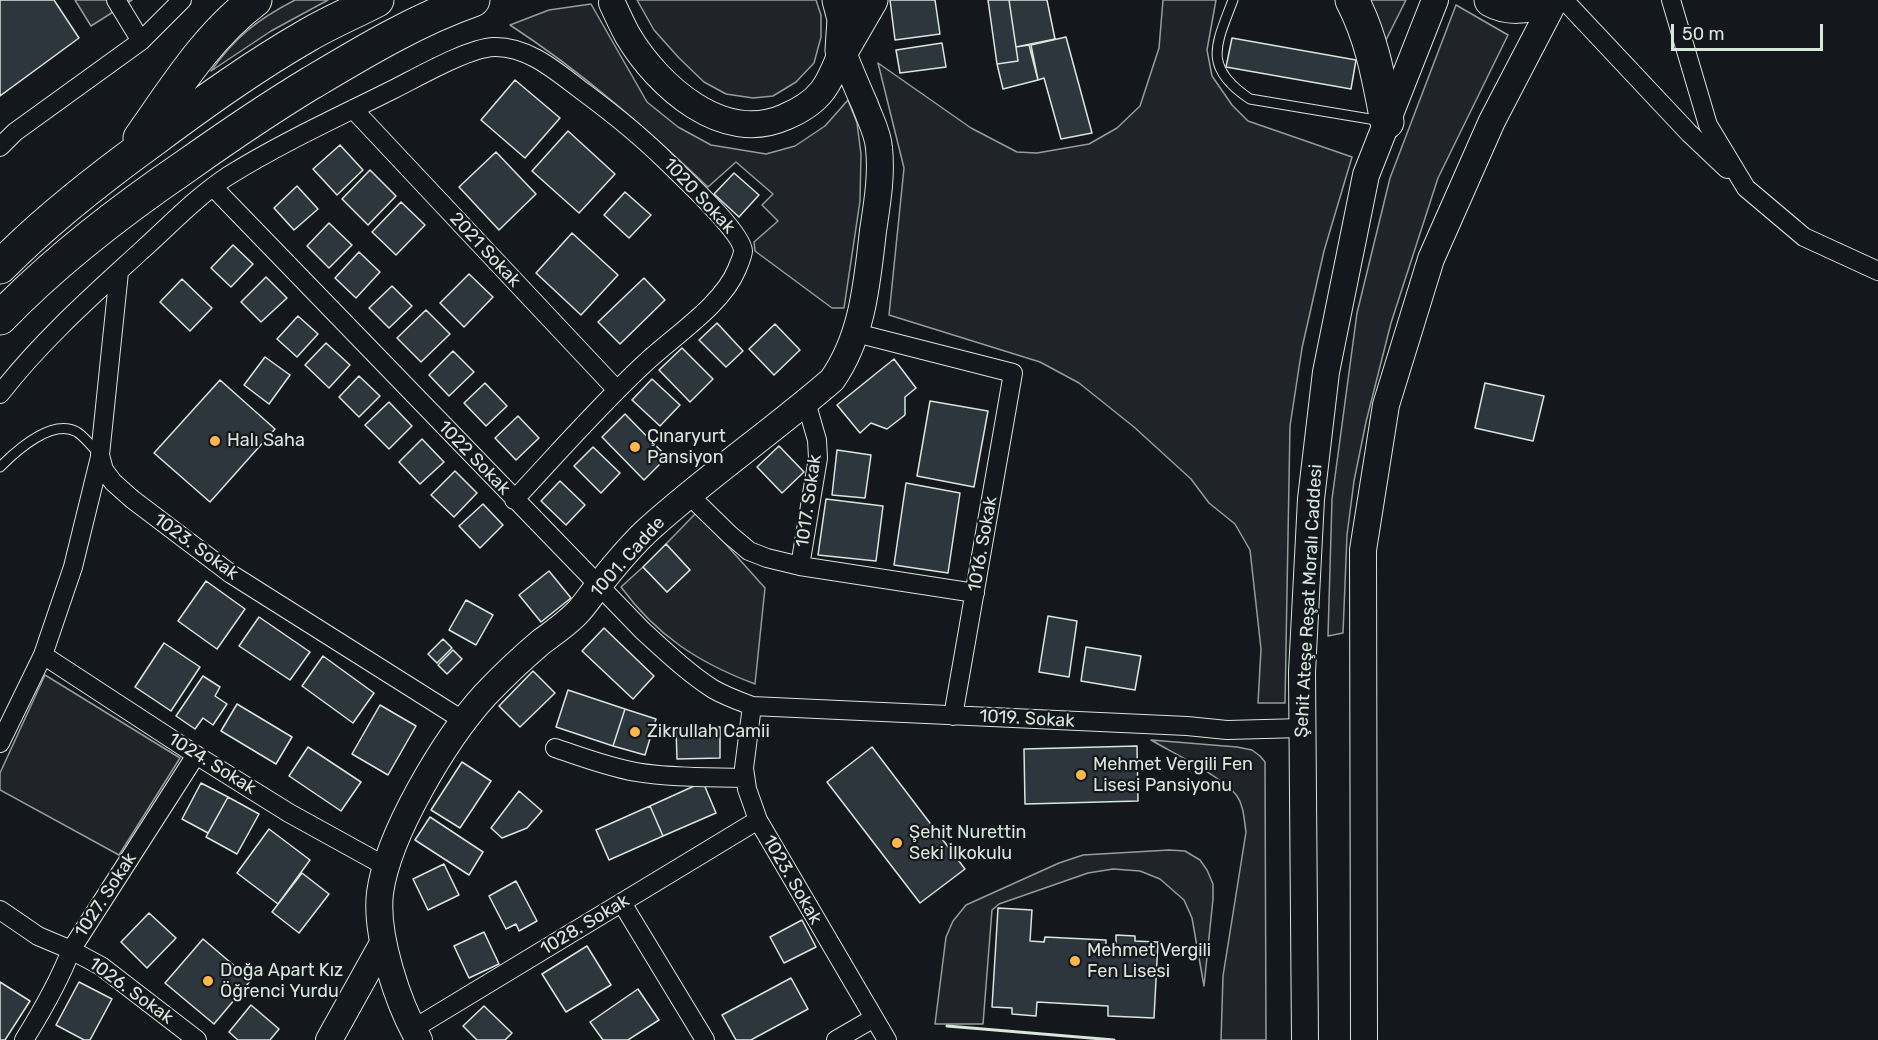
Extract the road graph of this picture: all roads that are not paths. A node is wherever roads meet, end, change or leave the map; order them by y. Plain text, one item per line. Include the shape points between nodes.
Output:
1 (116, 0) edge
2 (182, 0) edge
3 (255, 0) edge
4 (377, 0) edge
5 (473, 0) edge
6 (838, 0) edge
7 (870, 0) edge
8 (1233, 0) edge
9 (1352, 0) edge
10 (1435, 0) edge
11 (1491, 0) edge
12 (1544, 0) edge
13 (1555, 0) edge
14 (1564, 0) edge
15 (1671, 0) edge
16 (612, 3) dead end
17 (141, 41) junction
18 (842, 50) junction
19 (353, 109) junction
20 (1387, 122) junction
21 (0, 147) edge
22 (123, 161) junction
23 (213, 187) junction
24 (1746, 188) junction
25 (12, 245) edge
26 (0, 267) edge
27 (1878, 271) edge
28 (119, 272) junction
29 (0, 318) edge
30 (856, 333) junction
31 (617, 390) junction
32 (0, 393) edge
33 (806, 402) junction
34 (100, 455) junction
35 (0, 467) edge
36 (689, 495) junction
37 (514, 500) junction
38 (800, 566) junction
39 (598, 586) junction
40 (975, 593) junction
41 (43, 655) junction
42 (752, 706) junction
43 (953, 716) junction
44 (464, 721) junction
45 (1302, 728) junction
46 (0, 743) edge
47 (555, 748) dead end
48 (196, 755) junction
49 (744, 778) junction
50 (758, 820) junction
51 (385, 866) junction
52 (622, 903) junction
53 (0, 910) edge
54 (383, 943) junction
55 (71, 950) junction
56 (874, 1018) junction
57 (416, 1035) edge
58 (24, 1040) edge
59 (196, 1040) edge
60 (329, 1040) edge
61 (705, 1040) edge
62 (836, 1040) edge
63 (887, 1040) edge
64 (1305, 1040) edge
65 (1364, 1040) edge

1 - 17 street
2 - 17 street
3 - 22 highway via 202,52
4 - 22 highway via 249,71
5 - 29 highway via 394,35 240,128 138,198 57,264
6 - 18 highway via 844,19
7 - 18 highway
8 - 20 lane via 1216,52 1225,78 1235,89 1250,99
9 - 20 highway via 1369,43
10 - 20 main road, Şehit Ateşe Reşat Moralı Caddesi
11 - 12 highway via 1499,5 1521,7
13 - 65 main road via 1492,121 1431,259 1386,405 1363,550
14 - 24 street
15 - 24 street via 1708,125
16 - 18 main road via 627,35 654,71 717,119 739,124 774,122 811,104 825,88
17 - 21 street
18 - 30 main road, 1001. Cadde via 879,147 877,204
19 - 23 street, 1020 Sokak via 262,156
19 - 31 street, 2021 Sokak
19 - 31 street, 1020 Sokak via 477,50 516,50 542,62 631,127 708,203 740,242 743,251 737,271 715,302
20 - 45 main road, Şehit Ateşe Reşat Moralı Caddesi via 1366,175 1326,372 1311,499
22 - 25 highway
23 - 28 street, 1020 Sokak
23 - 37 street, 1022 Sokak
24 - 27 street via 1804,237
25 - 26 highway
28 - 32 street, 1020 Sokak via 65,320
28 - 34 street
30 - 33 main road, 1001. Cadde via 842,367
30 - 40 street, 1016. Sokak via 1013,373
31 - 37 street, 1020 Sokak
33 - 36 main road, 1001. Cadde
33 - 38 street, 1017. Sokak via 818,458
34 - 35 lane via 78,433 57,429 20,448
34 - 41 street via 73,567
34 - 44 street, 1023. Sokak via 104,470 126,494 231,574
36 - 38 street via 749,551
36 - 39 main road, 1001. Cadde via 648,529
37 - 39 street, 1022 Sokak
38 - 40 street
39 - 42 street, 1022 Sokak via 643,632 695,675 721,693
39 - 44 main road, 1001. Cadde via 578,613 513,667
40 - 43 street, 1016. Sokak
41 - 46 street
41 - 48 street, 1024. Sokak
42 - 43 street, 1019. Sokak
42 - 49 street, 1023. Sokak
43 - 45 street, 1019. Sokak via 1227,730
44 - 51 main road, 1001. Cadde via 423,786
45 - 64 main road, Şehit Ateşe Reşat Moralı Caddesi
47 - 49 street via 638,772
48 - 51 street, 1024. Sokak
48 - 55 street, 1027. Sokak
49 - 50 street, 1023. Sokak
50 - 52 street, 1028. Sokak
50 - 56 street, 1023. Sokak
51 - 54 main road, 1001. Cadde via 380,895
52 - 57 street, 1028. Sokak
52 - 61 street
53 - 55 street, 1026. Sokak via 38,936
54 - 57 main road, 1001. Cadde
54 - 60 main road
55 - 58 street, 1027. Sokak via 48,1001
55 - 59 street, 1026. Sokak via 101,966
56 - 62 street
56 - 63 street, 1023. Sokak

